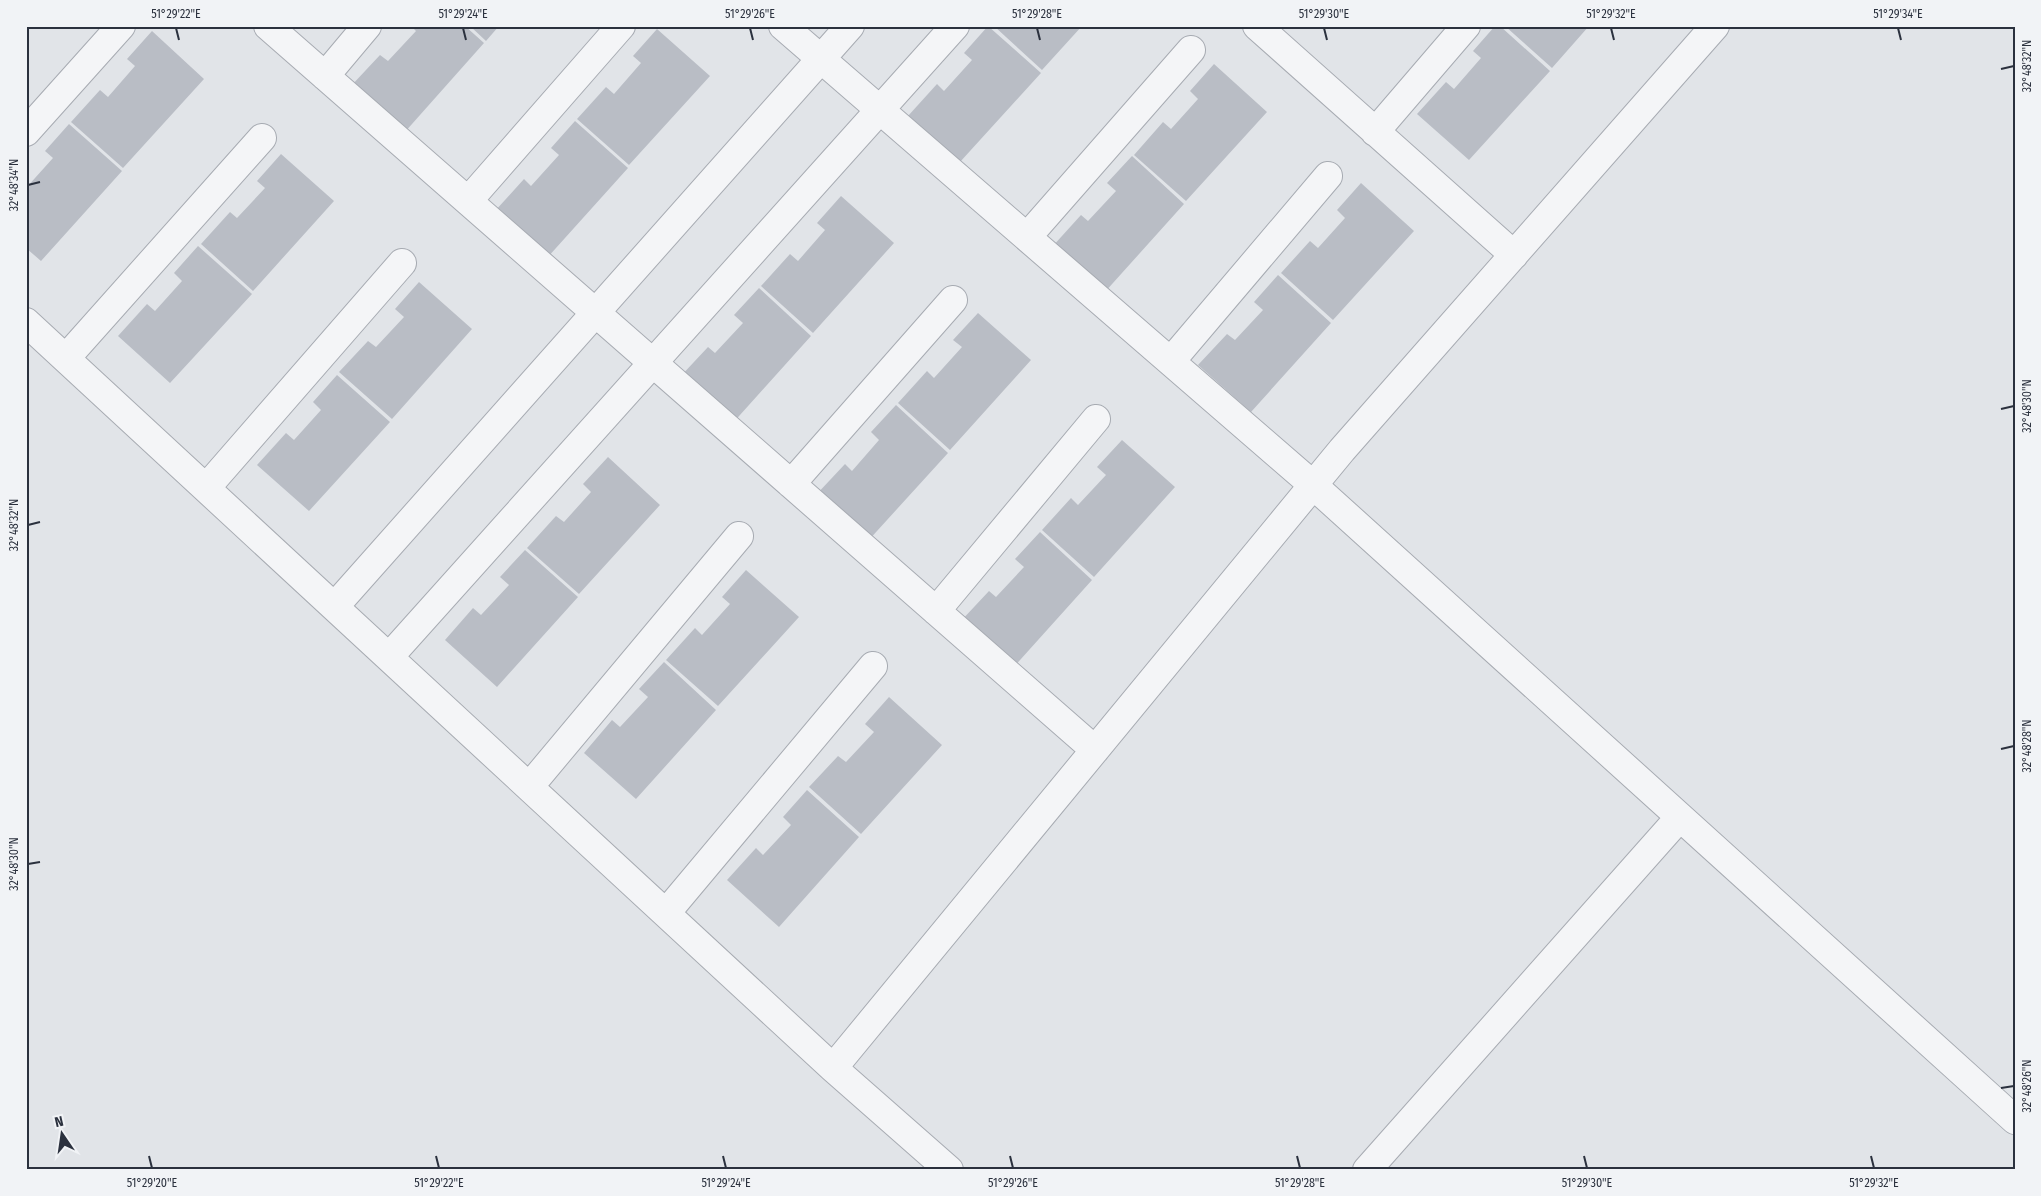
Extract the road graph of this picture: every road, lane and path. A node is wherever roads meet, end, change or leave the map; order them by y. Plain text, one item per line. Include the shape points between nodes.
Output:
1 (121, 26) edge
2 (268, 26) edge
3 (367, 26) edge
4 (621, 26) edge
5 (783, 26) edge
6 (850, 26) edge
7 (955, 26) edge
8 (1257, 26) edge
9 (1466, 26) edge
10 (1715, 26) edge
11 (1191, 50) dead end
12 (821, 59) junction
13 (325, 76) junction
14 (880, 110) junction
15 (26, 132) edge
16 (1376, 132) junction
17 (262, 138) dead end
18 (1328, 176) dead end
19 (468, 201) junction
20 (1027, 237) junction
21 (1514, 255) junction
22 (402, 263) dead end
23 (953, 300) dead end
24 (596, 313) junction
25 (26, 322) edge
26 (66, 358) junction
27 (1171, 361) junction
28 (653, 363) junction
29 (1096, 419) dead end
30 (791, 484) junction
31 (1313, 484) junction
32 (206, 488) junction
33 (739, 536) dead end
34 (335, 606) junction
35 (936, 611) junction
36 (389, 657) junction
37 (873, 666) dead end
38 (1095, 750) junction
39 (529, 787) junction
40 (1680, 817) junction
41 (666, 913) junction
42 (833, 1068) junction
43 (2015, 1120) edge
44 (949, 1170) edge
45 (1367, 1170) edge

1 - 15 street
2 - 13 street
3 - 13 street
4 - 19 street
5 - 12 street
6 - 12 street
7 - 14 street
8 - 16 street
9 - 16 street
10 - 21 street
11 - 20 street
12 - 14 street
12 - 24 street
13 - 19 street
14 - 20 street
14 - 28 street
16 - 21 street
17 - 26 street
18 - 27 street
19 - 24 street
20 - 27 street
21 - 31 street
22 - 32 street
23 - 30 street
24 - 28 street
24 - 34 street
25 - 26 street
26 - 32 street
27 - 31 street
28 - 30 street
28 - 36 street
29 - 35 street
30 - 35 street
31 - 38 street
31 - 40 street
32 - 34 street
33 - 39 street
34 - 36 street
35 - 38 street
36 - 39 street
37 - 41 street
38 - 42 street
39 - 41 street
40 - 43 street
40 - 45 street
41 - 42 street
42 - 44 street

